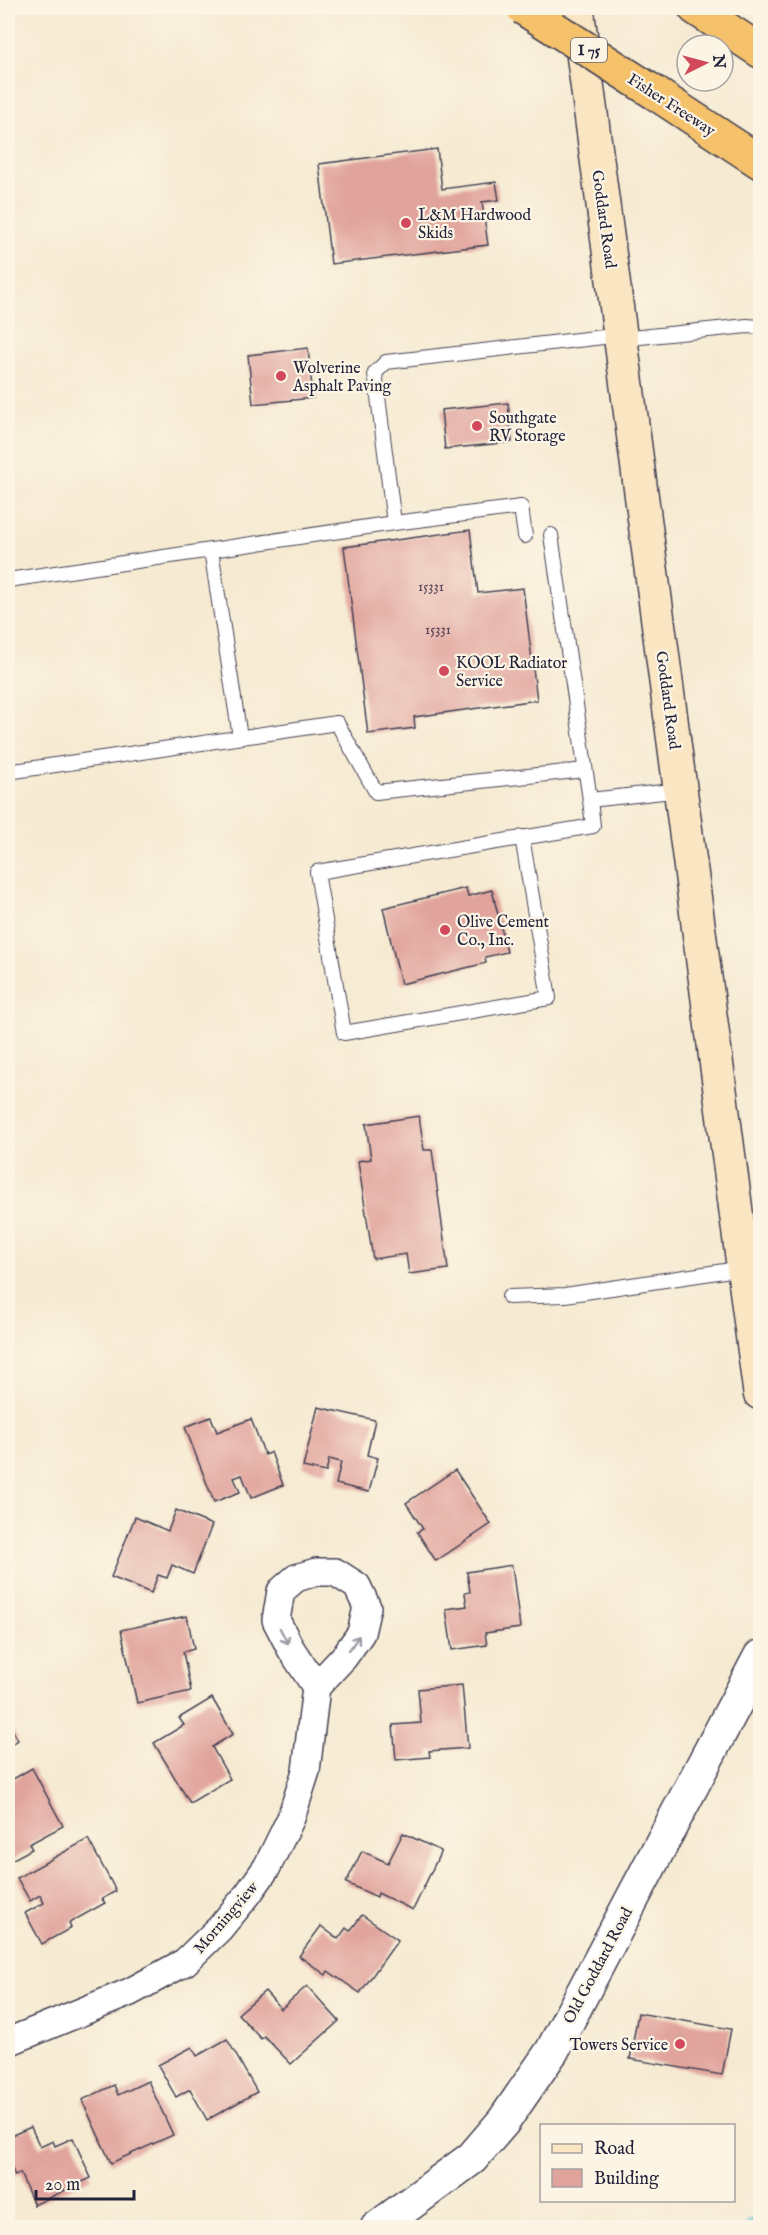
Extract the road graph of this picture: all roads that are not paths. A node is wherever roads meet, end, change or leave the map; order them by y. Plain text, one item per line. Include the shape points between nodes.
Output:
1 (523, 8) edge
2 (577, 8) edge
3 (695, 8) edge
4 (760, 51) edge
5 (760, 162) edge
6 (760, 327) edge
7 (621, 337) junction
8 (394, 523) junction
9 (551, 535) dead end
10 (525, 537) dead end
11 (211, 550) junction
12 (8, 580) edge
13 (240, 737) junction
14 (585, 770) junction
15 (8, 772) edge
16 (681, 790) junction
17 (590, 800) junction
18 (522, 837) junction
19 (744, 1268) junction
20 (509, 1297) dead end
21 (760, 1393) edge
22 (760, 1657) edge
23 (316, 1687) dead end
24 (8, 2042) edge
25 (377, 2228) edge

1 - 5 highway, Fisher Freeway / I 75, bridge
2 - 7 main road, Goddard Road
3 - 4 highway
6 - 7 lane
7 - 8 lane via 386,362 375,373
7 - 16 main road, Goddard Road
8 - 10 lane via 521,507
8 - 11 lane
9 - 14 lane
11 - 12 lane
11 - 13 lane
13 - 14 lane via 337,723 376,792
13 - 15 lane
14 - 17 lane
16 - 17 lane
16 - 19 main road, Goddard Road
17 - 18 lane via 593,826
18 - 18 lane via 549,998 344,1033 317,872
19 - 20 lane via 565,1295
19 - 21 main road, Goddard Road
22 - 25 street, Old Goddard Road via 546,2060 503,2122 472,2158
23 - 24 street, Morningview via 306,1771 291,1818 267,1867 220,1928 184,1962 130,1992

